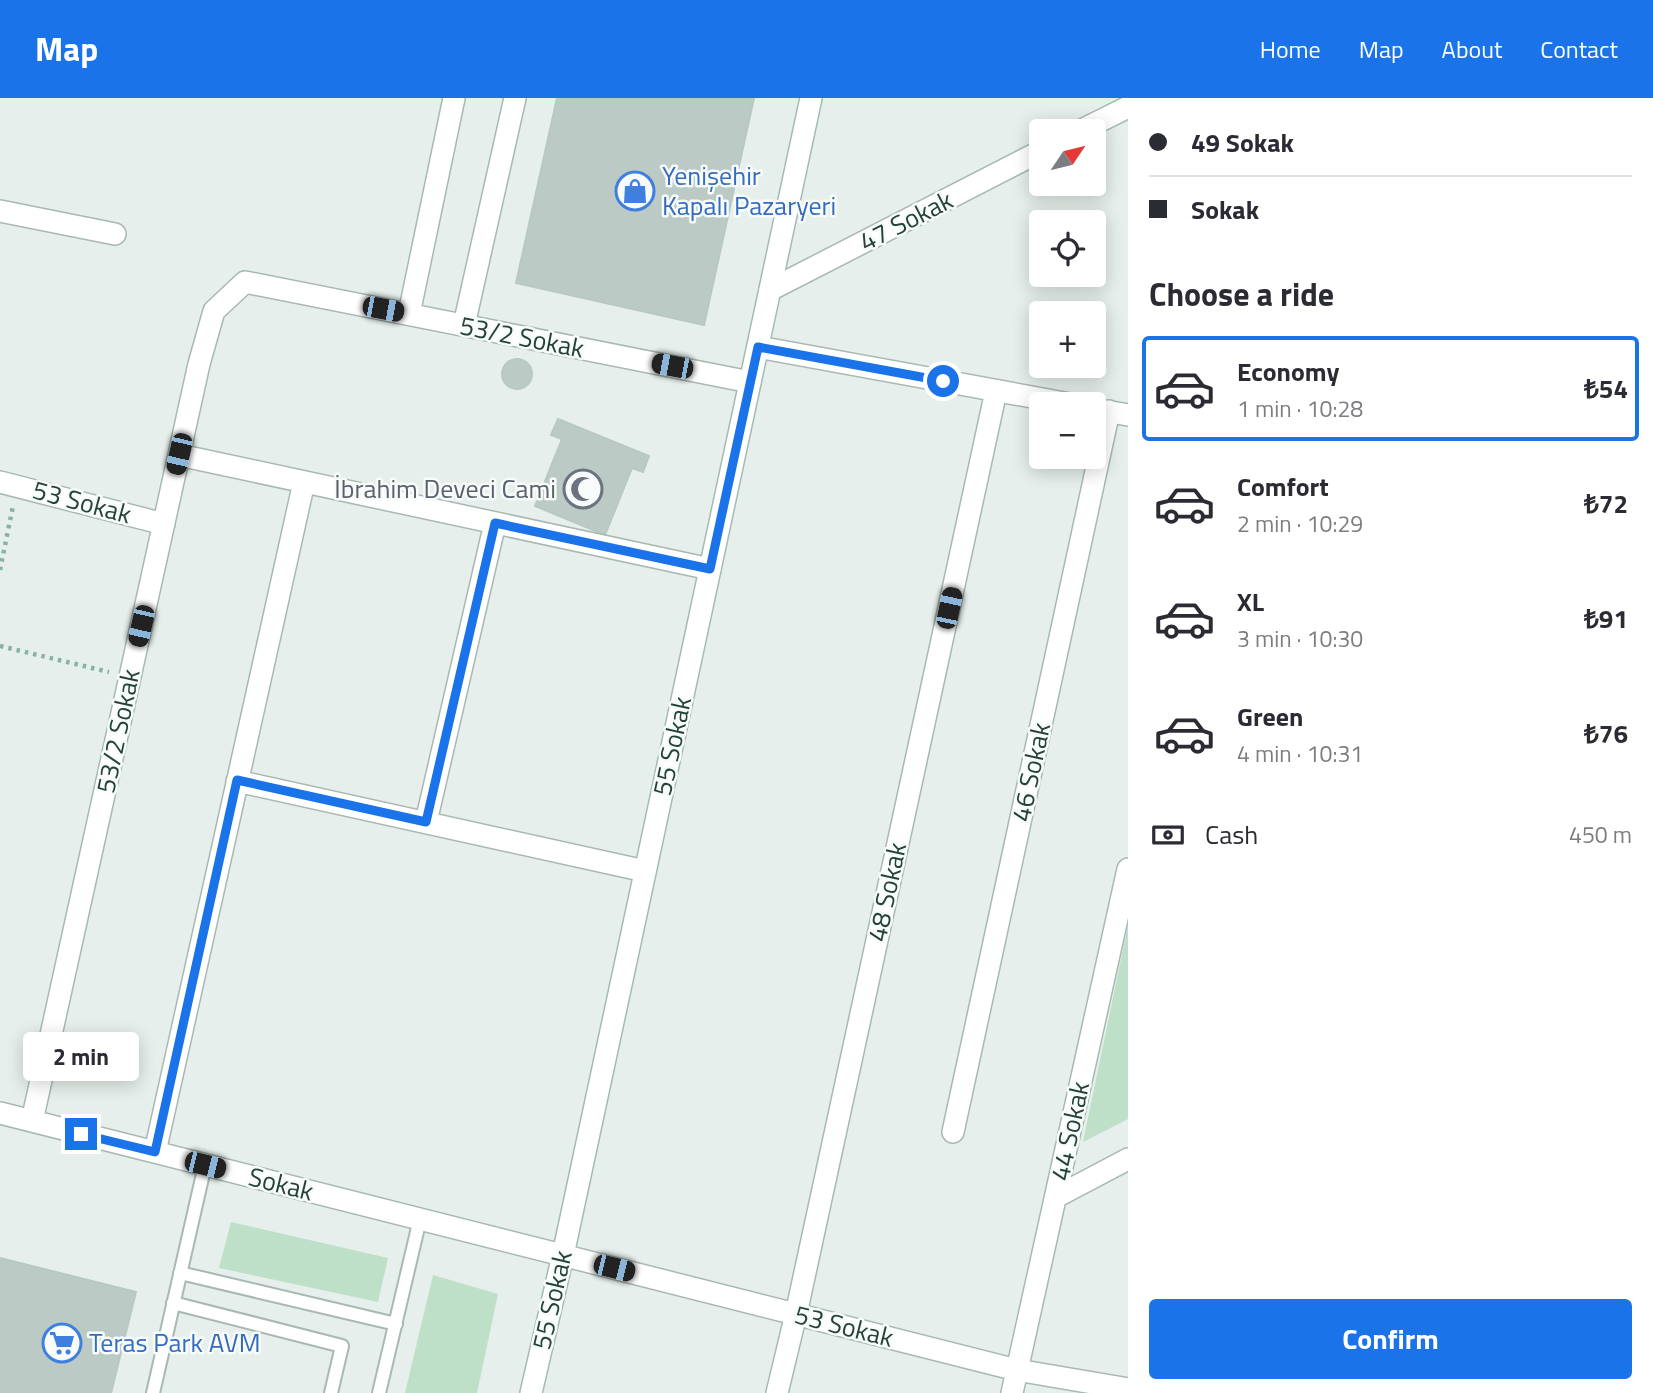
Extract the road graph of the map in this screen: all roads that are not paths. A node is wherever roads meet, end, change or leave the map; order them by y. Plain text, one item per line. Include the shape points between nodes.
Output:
1 (454, 98) edge
2 (515, 98) edge
3 (811, 98) edge
4 (1128, 107) edge
5 (1104, 119) edge
6 (1029, 157) edge
7 (0, 211) edge
8 (115, 234) dead end
9 (770, 290) junction
10 (409, 314) junction
11 (464, 325) junction
12 (758, 347) junction
13 (750, 382) junction
14 (996, 391) junction
15 (1029, 397) edge
16 (1110, 412) edge
17 (179, 454) junction
18 (304, 482) junction
19 (9, 483) edge
20 (495, 523) junction
21 (164, 524) junction
22 (710, 569) junction
23 (237, 780) junction
24 (426, 822) junction
25 (1128, 869) edge
26 (645, 870) junction
27 (0, 1113) edge
28 (32, 1121) junction
29 (953, 1132) dead end
30 (155, 1152) junction
31 (1128, 1159) edge
32 (205, 1165) junction
33 (1056, 1197) junction
34 (420, 1219) junction
35 (563, 1255) junction
36 (180, 1273) junction
37 (173, 1303) junction
38 (796, 1314) junction
39 (396, 1324) junction
40 (1017, 1370) junction
41 (1094, 1388) edge
42 (1128, 1389) edge
43 (153, 1393) edge
44 (331, 1393) edge
45 (379, 1393) edge
46 (531, 1393) edge
47 (777, 1393) edge
48 (1012, 1393) edge

1 - 10 street
2 - 11 street
3 - 9 street, 55 Sokak
4 - 5 street
6 - 9 street, 47 Sokak
7 - 8 street
9 - 12 street, 55 Sokak
10 - 11 street, 53/2 Sokak
10 - 17 street, 53/2 Sokak via 245,282 214,312
11 - 13 street, 53/2 Sokak
12 - 13 street, 55 Sokak
12 - 14 street
13 - 22 street, 55 Sokak
14 - 15 street
14 - 38 street, 48 Sokak
16 - 29 street, 46 Sokak
17 - 18 street
17 - 21 street, 53/2 Sokak
18 - 20 street
18 - 23 street
19 - 21 street, 53 Sokak
20 - 22 street
20 - 24 street
21 - 28 street, 53/2 Sokak
22 - 26 street, 55 Sokak
23 - 24 street
23 - 30 street
24 - 26 street
25 - 33 street, 44 Sokak
26 - 35 street, 55 Sokak
27 - 28 street, Sokak
28 - 30 street, Sokak
30 - 32 street, Sokak
31 - 33 street
32 - 34 street, Sokak
32 - 36 lane
33 - 40 street, 44 Sokak
34 - 35 street, Sokak
34 - 39 lane
35 - 38 street, 53 Sokak
35 - 46 street, 55 Sokak
36 - 37 lane
36 - 39 lane
37 - 43 lane
37 - 44 lane via 342,1346
38 - 40 street, 53 Sokak
38 - 47 street, 48 Sokak
39 - 45 lane
40 - 41 street, 53 Sokak
40 - 48 street, 44 Sokak
41 - 42 street, 53 Sokak

